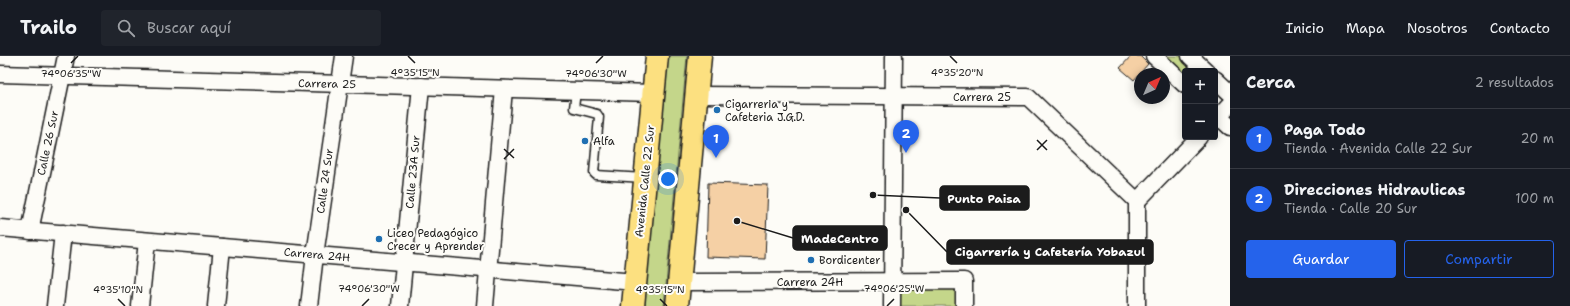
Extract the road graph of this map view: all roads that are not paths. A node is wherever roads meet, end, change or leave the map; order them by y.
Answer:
1 (66, 56) edge
2 (344, 56) edge
3 (657, 56) edge
4 (700, 56) edge
5 (894, 56) edge
6 (1154, 56) edge
7 (1190, 56) edge
8 (1203, 68) edge
9 (0, 74) edge
10 (63, 76) junction
11 (1182, 82) edge
12 (1218, 82) edge
13 (339, 85) junction
14 (421, 86) junction
15 (504, 89) junction
16 (576, 90) junction
17 (653, 93) junction
18 (1230, 93) edge
19 (696, 95) junction
20 (894, 96) junction
21 (1196, 140) edge
22 (645, 178) junction
23 (1138, 201) junction
24 (0, 228) edge
25 (30, 231) junction
26 (62, 233) junction
27 (147, 241) junction
28 (222, 247) junction
29 (314, 255) junction
30 (404, 262) junction
31 (489, 270) junction
32 (892, 281) junction
33 (635, 282) junction
34 (679, 282) junction
35 (55, 306) edge
36 (140, 306) edge
37 (216, 306) edge
38 (309, 306) edge
39 (400, 306) edge
40 (486, 306) edge
41 (633, 306) edge
42 (677, 306) edge
43 (892, 306) edge
44 (964, 306) edge
45 (1137, 306) edge

1 - 10 street, Calle 26 Sur
2 - 13 street, Calle 24 Sur
3 - 17 main road, Avenida Calle 22 Sur
4 - 19 main road
5 - 20 street
6 - 11 street
7 - 8 street
9 - 10 street, Carrera 25
10 - 13 street, Carrera 25
10 - 25 street, Calle 26 Sur
12 - 18 street
13 - 14 street, Carrera 25
13 - 29 street, Calle 24 Sur
14 - 15 street, Carrera 25
14 - 30 street, Calle 23A Sur
15 - 16 street, Carrera 25
15 - 31 street
16 - 17 street, Carrera 25
16 - 22 lane
17 - 22 main road, Avenida Calle 22 Sur
19 - 20 street, Carrera 25
19 - 34 main road
20 - 23 street, Carrera 25
20 - 32 street
21 - 23 street
22 - 33 main road, Avenida Calle 22 Sur
23 - 45 street
24 - 25 street, Carrera 24H
25 - 26 street, Carrera 24H
26 - 27 street, Carrera 24H
26 - 35 street
27 - 28 street, Carrera 24H
27 - 36 street
28 - 29 street, Carrera 24H
28 - 37 street
29 - 30 street, Carrera 24H
29 - 38 street, Calle 24 Sur
30 - 31 street, Carrera 24H
30 - 39 street, Calle 23A Sur
31 - 33 street, Carrera 24H
31 - 40 street
32 - 34 street, Carrera 24H
32 - 43 street
32 - 44 street, Carrera 24H
33 - 41 main road, Avenida Calle 22 Sur
34 - 42 main road

